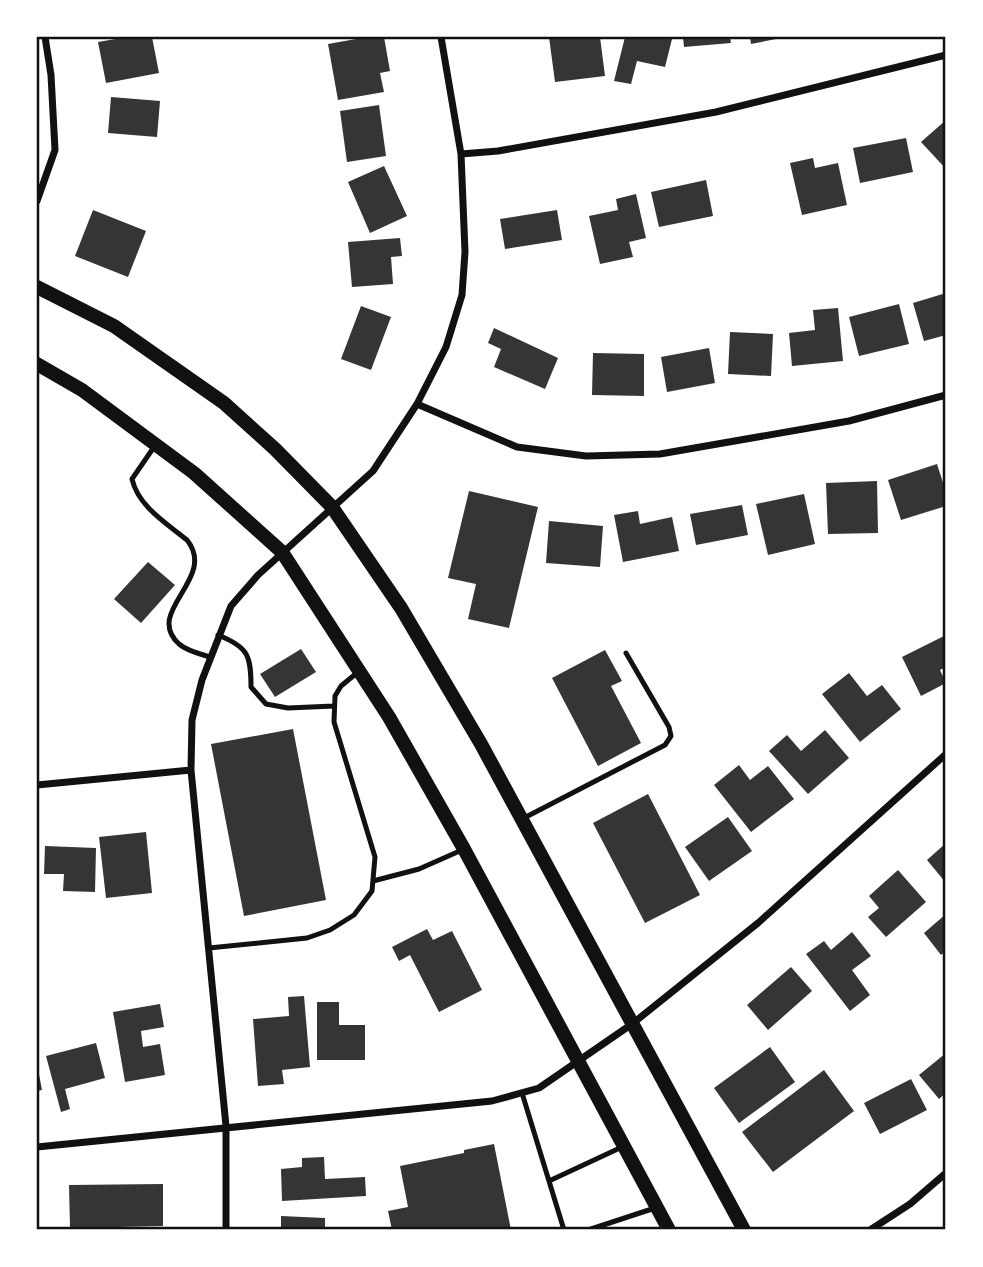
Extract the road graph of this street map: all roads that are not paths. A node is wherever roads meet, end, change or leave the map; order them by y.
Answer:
1 (45, 37) edge
2 (442, 37) edge
3 (946, 55) edge
4 (461, 154) junction
5 (37, 201) edge
6 (37, 287) edge
7 (37, 364) edge
8 (946, 395) edge
9 (417, 404) junction
10 (156, 444) junction
11 (332, 507) junction
12 (282, 552) junction
13 (218, 635) junction
14 (626, 653) dead end
15 (209, 657) junction
16 (359, 671) junction
17 (334, 706) junction
18 (946, 754) edge
19 (191, 770) junction
20 (37, 785) edge
21 (522, 819) junction
22 (464, 849) junction
23 (373, 881) junction
24 (209, 948) junction
25 (632, 1024) junction
26 (577, 1061) junction
27 (522, 1093) junction
28 (226, 1126) junction
29 (623, 1146) junction
30 (37, 1147) edge
31 (946, 1173) edge
32 (549, 1181) junction
33 (657, 1208) junction
34 (600, 1228) edge
35 (226, 1230) edge
36 (564, 1230) edge
37 (588, 1230) edge
38 (669, 1230) edge
39 (744, 1230) edge
40 (870, 1230) edge

1 - 5 street
2 - 4 street
3 - 4 street
4 - 9 street
6 - 11 main road
7 - 10 main road
8 - 9 street
9 - 11 street
10 - 12 main road
10 - 15 lane
11 - 12 street
11 - 21 main road
12 - 13 street
12 - 16 main road
13 - 15 street
13 - 17 lane
14 - 21 lane
15 - 19 street
16 - 17 lane
16 - 22 main road
17 - 23 lane
18 - 25 street
19 - 20 street
19 - 24 street
21 - 25 main road
22 - 23 lane
22 - 26 main road
23 - 24 lane
24 - 28 street
25 - 26 street
25 - 39 main road
26 - 27 street
26 - 29 main road
27 - 28 street
27 - 32 lane
28 - 30 street
28 - 35 street
29 - 32 lane
29 - 33 main road
31 - 40 street
32 - 36 lane
33 - 34 lane
33 - 38 main road
34 - 37 lane

